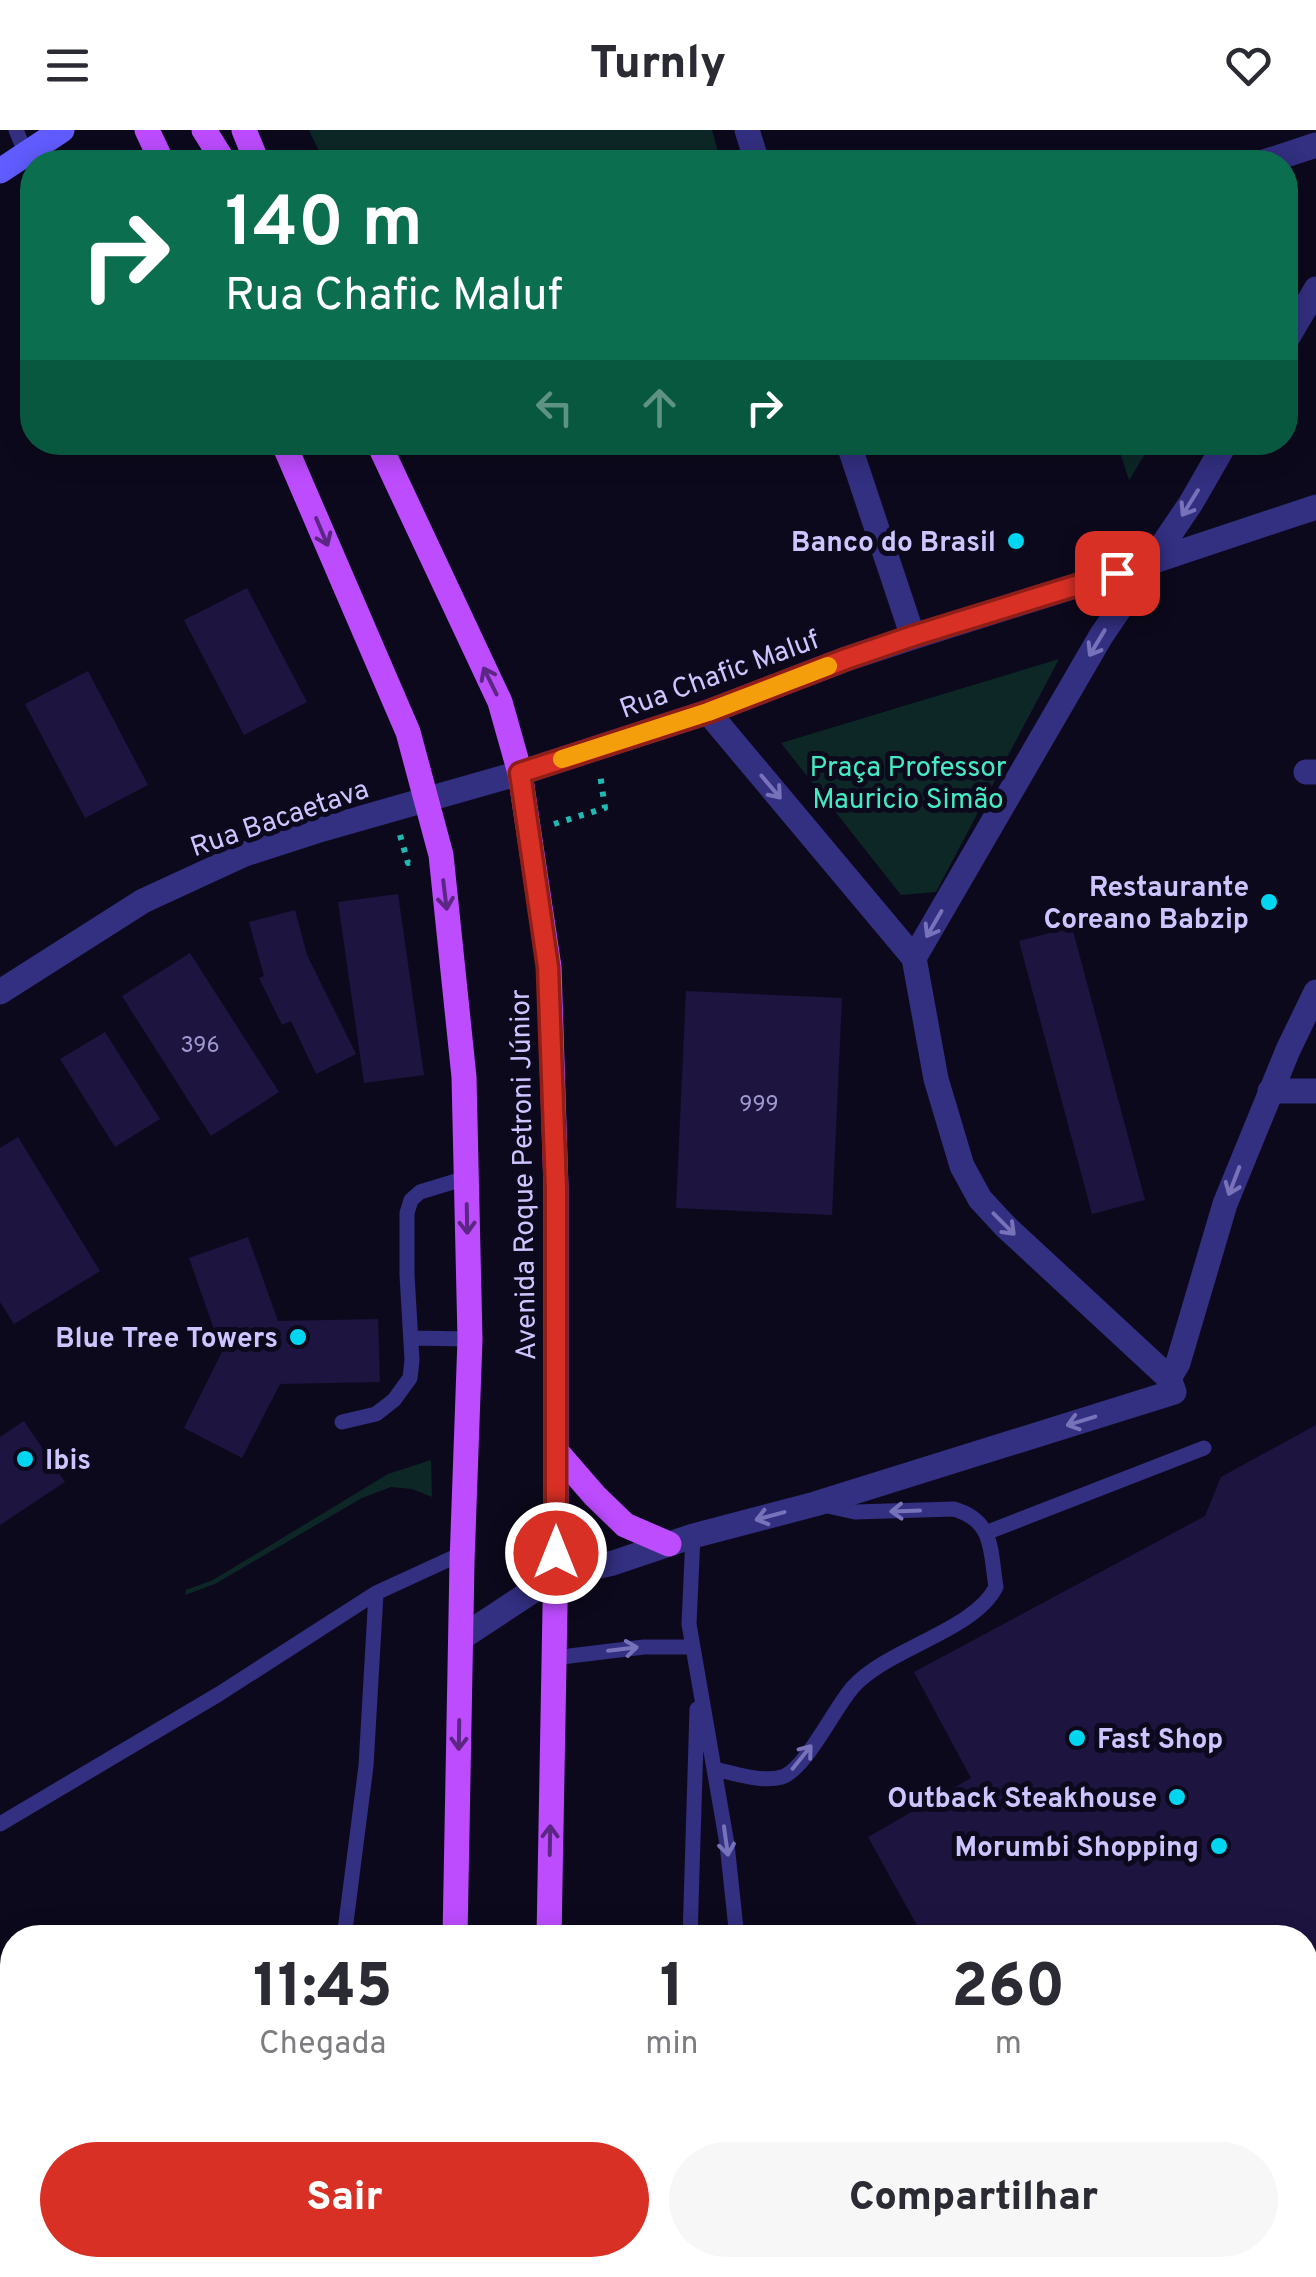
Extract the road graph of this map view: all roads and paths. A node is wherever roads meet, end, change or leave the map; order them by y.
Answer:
1 (62, 130) edge
2 (21, 142) edge
3 (0, 171) edge
4 (1316, 290) edge
5 (1298, 320) edge
6 (289, 455) edge
7 (384, 455) edge
8 (852, 455) edge
9 (1219, 455) edge
10 (1316, 507) edge
11 (1152, 562) junction
12 (913, 636) junction
13 (708, 712) junction
14 (597, 748) junction
15 (520, 773) junction
16 (426, 800) junction
17 (529, 831) junction
18 (914, 958) junction
19 (0, 992) edge
20 (1316, 992) edge
21 (1270, 1091) junction
22 (1316, 1091) edge
23 (466, 1178) junction
24 (412, 1338) junction
25 (470, 1338) junction
26 (1171, 1385) junction
27 (342, 1422) dead end
28 (1204, 1448) dead end
29 (556, 1451) junction
30 (814, 1504) junction
31 (988, 1532) junction
32 (681, 1540) junction
33 (462, 1553) junction
34 (555, 1576) junction
35 (376, 1593) junction
36 (461, 1638) junction
37 (692, 1647) junction
38 (553, 1658) junction
39 (698, 1675) junction
40 (714, 1768) junction
41 (0, 1824) edge
42 (346, 1925) edge
43 (455, 1925) edge
44 (549, 1925) edge
45 (690, 1925) edge
46 (736, 1925) edge

1 - 2 street
2 - 3 street
4 - 5 street
6 -> 16 main road, Avenida Roque Petroni Júnior
15 -> 7 main road, Avenida Roque Petroni Júnior
8 - 12 street
9 -> 11 street
10 - 11 street, Rua Chafic Maluf
11 - 12 street, Rua Chafic Maluf
11 -> 18 street
12 - 13 street, Rua Chafic Maluf
13 - 14 street, Rua Chafic Maluf
13 -> 18 street
14 - 15 street, Rua Chafic Maluf
14 - 17 path
15 - 16 street, Rua Chafic Maluf
15 - 17 main road, Avenida Roque Petroni Júnior
16 - 19 street, Rua Bacaetava
16 -> 23 main road, Avenida Roque Petroni Júnior
17 - 29 main road, Avenida Roque Petroni Júnior
18 -> 26 street
20 - 21 street
21 - 22 street
21 -> 26 street
23 - 24 lane
23 -> 25 main road, Avenida Roque Petroni Júnior
24 - 25 lane
24 - 27 lane
25 - 33 main road, Avenida Roque Petroni Júnior
26 -> 30 street
28 - 31 lane
29 - 32 main road
29 - 34 main road, Avenida Roque Petroni Júnior
31 -> 30 lane
30 -> 32 street
40 -> 31 lane
32 - 34 street
32 - 37 lane
33 - 35 lane
33 - 36 main road, Avenida Roque Petroni Júnior
34 - 36 street
34 - 38 main road, Avenida Roque Petroni Júnior
35 - 41 lane
35 - 42 lane
36 -> 43 main road, Avenida Roque Petroni Júnior
38 -> 37 lane
37 - 39 lane
44 -> 38 main road, Avenida Roque Petroni Júnior
39 - 40 lane
39 - 45 lane
40 -> 46 lane

